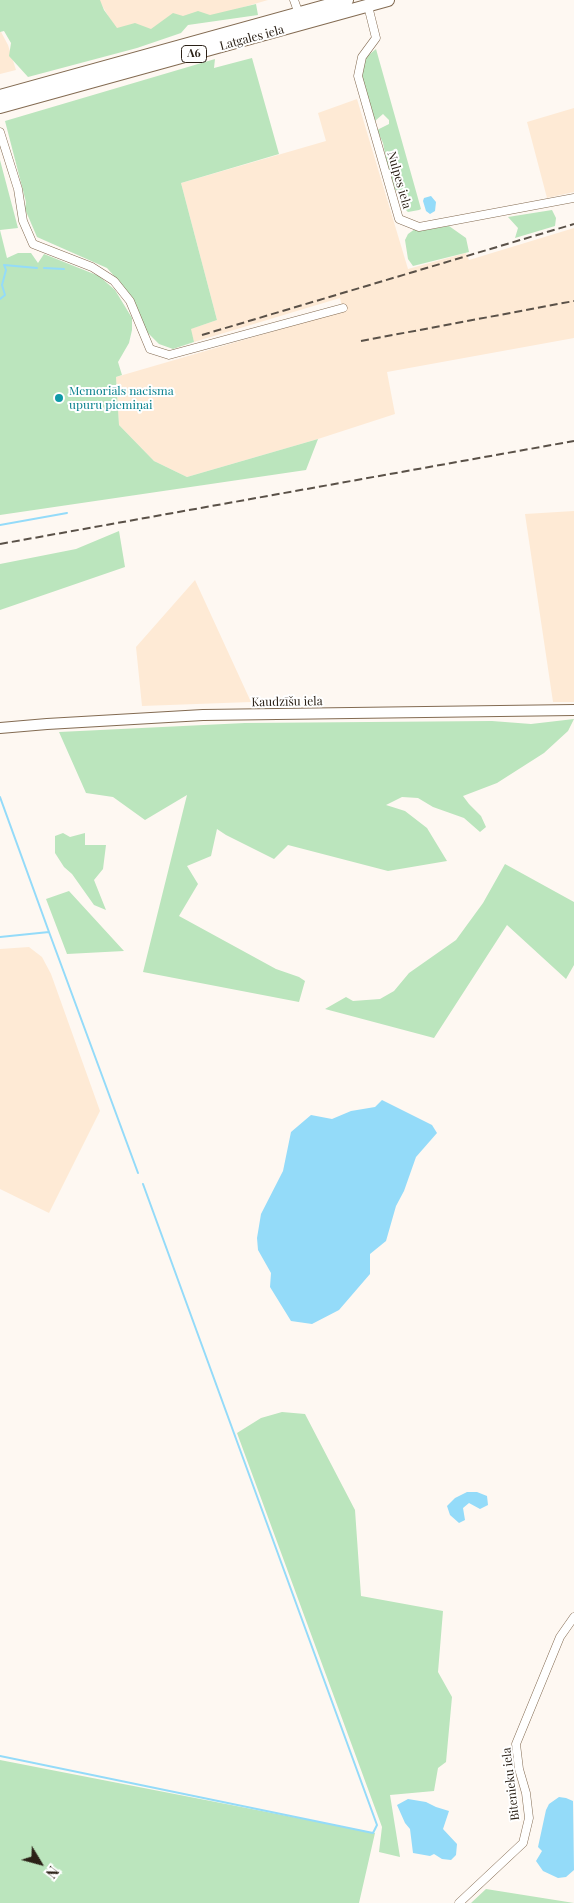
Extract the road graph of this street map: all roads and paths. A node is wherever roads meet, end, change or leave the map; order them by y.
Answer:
1 (294, 0) edge
2 (347, 0) edge
3 (388, 0) edge
4 (368, 6) junction
5 (300, 19) junction
6 (0, 96) edge
7 (0, 108) edge
8 (0, 132) edge
9 (574, 198) edge
10 (342, 308) dead end
11 (574, 710) edge
12 (0, 728) edge
13 (574, 1617) edge
14 (459, 1903) edge

1 - 5 street
2 - 5 highway, Latgales iela / A6
3 - 4 highway, Latgales iela / A6
4 - 5 highway, Latgales iela / A6
4 - 9 street, Nulpes iela
5 - 6 highway, Latgales iela / A6
5 - 7 highway, Latgales iela / A6
8 - 10 street
11 - 12 street, Kaudzīšu iela
13 - 14 street, Bitenieku iela

